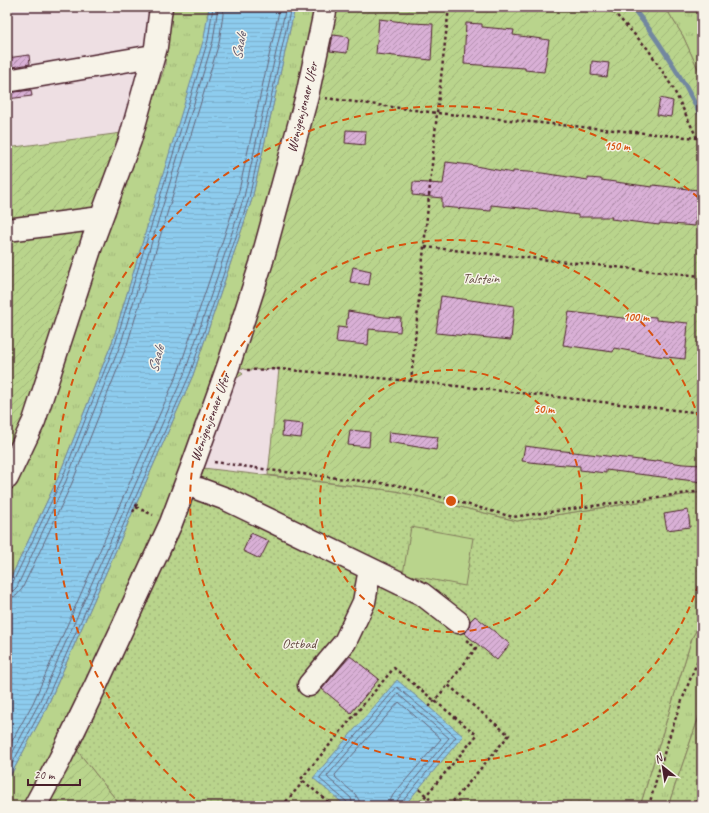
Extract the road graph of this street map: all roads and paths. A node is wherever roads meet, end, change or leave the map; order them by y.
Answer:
1 (161, 7) edge
2 (326, 7) edge
3 (449, 7) edge
4 (609, 7) edge
5 (153, 56) junction
6 (7, 81) edge
7 (307, 96) junction
8 (437, 113) junction
9 (697, 138) junction
10 (702, 145) edge
11 (101, 218) junction
12 (7, 230) edge
13 (424, 247) junction
14 (701, 276) edge
15 (243, 368) dead end
16 (411, 382) junction
17 (702, 413) edge
18 (195, 459) junction
19 (7, 478) edge
20 (199, 489) dead end
21 (702, 491) edge
22 (138, 502) dead end
23 (133, 512) dead end
24 (370, 569) junction
25 (458, 622) joint
26 (702, 651) edge
27 (309, 685) dead end
28 (448, 685) junction
29 (434, 701) junction
30 (428, 707) dead end
31 (304, 781) junction
32 (419, 788) dead end
33 (426, 796) junction
34 (35, 806) edge
35 (282, 806) edge
36 (333, 806) edge
37 (417, 806) edge
38 (437, 806) edge
39 (448, 806) edge
40 (649, 806) edge

1 - 5 lane
2 - 7 lane, Wenigenjenaer Ufer
3 - 8 path
4 - 9 path
5 - 6 lane
5 - 11 lane
7 - 8 path
7 - 18 lane, Wenigenjenaer Ufer
8 - 9 path
8 - 13 path
9 - 10 path
11 - 12 lane
11 - 19 lane
13 - 14 path
13 - 16 path
15 - 16 path
16 - 17 path
18 - 21 path
18 - 34 lane, Wenigenjenaer Ufer
20 - 24 lane
22 - 23 path
24 - 25 lane
24 - 27 lane
25 - 28 path
26 - 40 path
28 - 29 path
28 - 39 path
29 - 30 path
29 - 31 path
29 - 33 path
31 - 35 path
31 - 36 path
32 - 33 path
33 - 37 path
33 - 38 path

